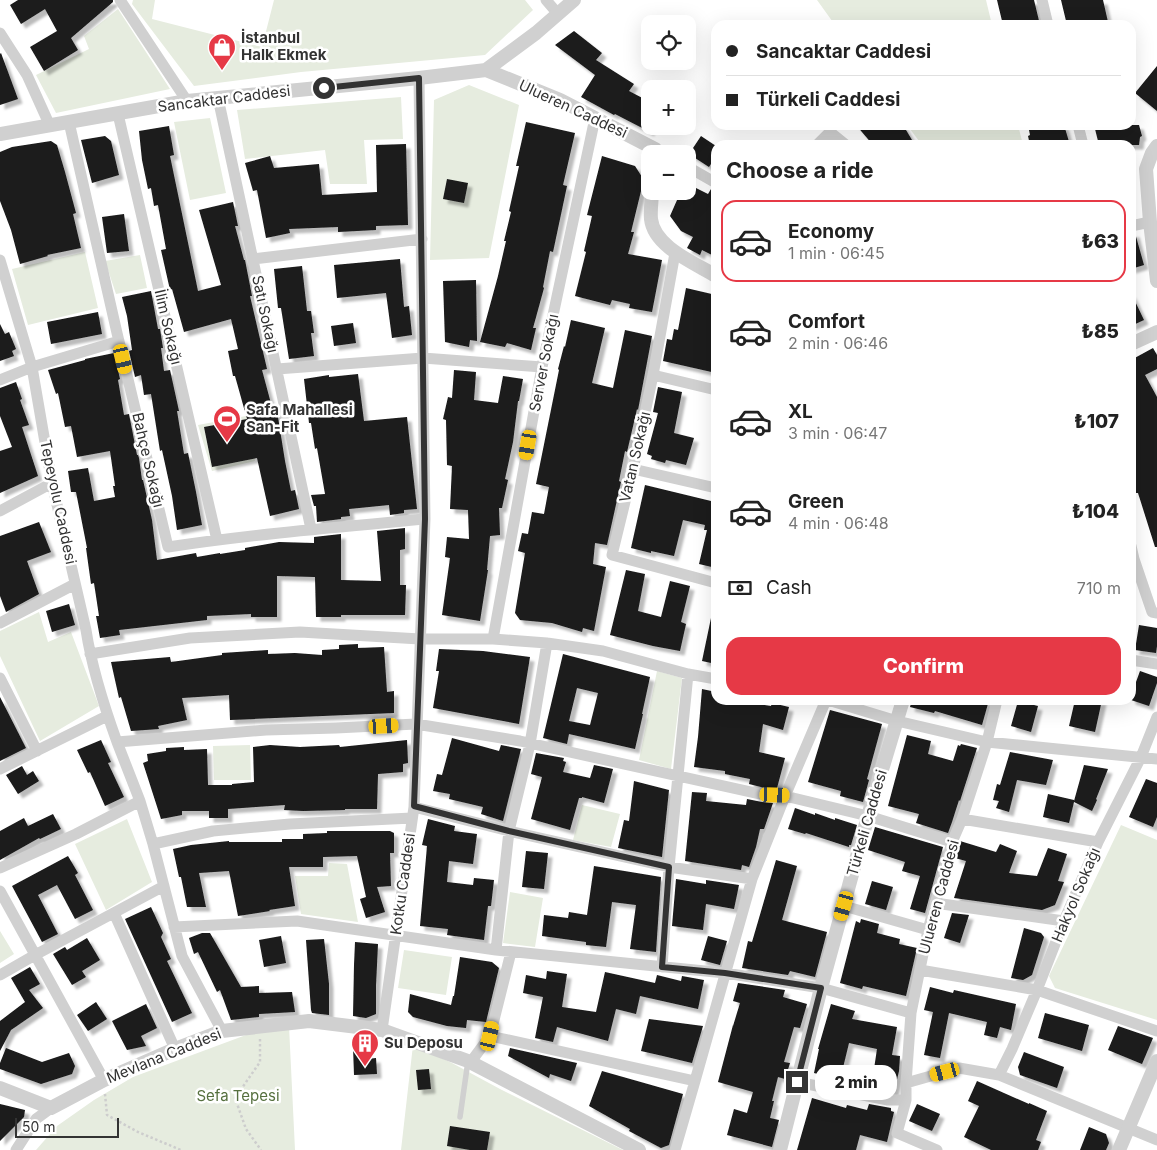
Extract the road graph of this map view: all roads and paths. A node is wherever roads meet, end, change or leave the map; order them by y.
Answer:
1 (120, 0) edge
2 (546, 0) edge
3 (574, 0) edge
4 (1042, 0) edge
5 (558, 14) junction
6 (1047, 20) edge
7 (0, 33) edge
8 (486, 70) junction
9 (419, 78) junction
10 (218, 98) junction
11 (188, 101) junction
12 (118, 114) junction
13 (595, 118) junction
14 (69, 122) junction
15 (50, 126) junction
16 (0, 134) edge
17 (821, 140) edge
18 (840, 140) edge
19 (645, 145) edge
20 (1157, 146) edge
21 (696, 172) edge
22 (711, 180) edge
23 (651, 200) edge
24 (1150, 222) junction
25 (1136, 225) edge
26 (422, 239) junction
27 (675, 253) junction
28 (0, 260) edge
29 (253, 260) junction
30 (711, 273) edge
31 (1157, 281) edge
32 (1157, 332) edge
33 (119, 341) junction
34 (1136, 342) edge
35 (423, 358) junction
36 (32, 367) junction
37 (542, 367) junction
38 (277, 368) junction
39 (653, 375) junction
40 (0, 380) edge
41 (711, 389) edge
42 (633, 469) junction
43 (52, 483) junction
44 (711, 487) edge
45 (0, 511) edge
46 (425, 519) junction
47 (311, 529) junction
48 (217, 540) junction
49 (1136, 567) edge
50 (711, 582) edge
51 (75, 584) junction
52 (1157, 614) edge
53 (0, 623) edge
54 (493, 639) junction
55 (420, 640) junction
56 (547, 643) junction
57 (90, 654) junction
58 (1136, 661) edge
59 (1157, 664) edge
60 (688, 674) junction
61 (711, 678) edge
62 (1, 684) edge
63 (825, 705) edge
64 (844, 705) edge
65 (901, 705) edge
66 (996, 705) edge
67 (107, 716) junction
68 (1157, 717) edge
69 (897, 721) junction
70 (416, 724) junction
71 (118, 742) junction
72 (987, 742) junction
73 (530, 744) junction
74 (37, 751) junction
75 (1141, 757) junction
76 (1157, 759) edge
77 (0, 769) edge
78 (677, 776) junction
79 (785, 796) junction
80 (140, 800) junction
81 (413, 812) junction
82 (868, 816) junction
83 (962, 819) junction
84 (509, 831) junction
85 (952, 842) junction
86 (1098, 842) junction
87 (154, 844) junction
88 (669, 867) junction
89 (0, 868) edge
90 (752, 879) junction
91 (164, 886) junction
92 (0, 891) edge
93 (935, 903) junction
94 (844, 906) junction
95 (114, 912) junction
96 (1064, 921) junction
97 (174, 927) junction
98 (928, 930) junction
99 (396, 936) junction
100 (496, 950) junction
101 (511, 952) junction
102 (35, 955) junction
103 (662, 967) junction
104 (920, 970) junction
105 (725, 973) junction
106 (0, 975) edge
107 (821, 988) junction
108 (1037, 990) junction
109 (911, 1013) junction
110 (260, 1027) junction
111 (382, 1030) junction
112 (222, 1031) junction
113 (1157, 1031) edge
114 (490, 1036) junction
115 (175, 1049) junction
116 (1157, 1060) edge
117 (469, 1062) junction
118 (999, 1075) junction
119 (104, 1080) junction
120 (695, 1081) junction
121 (797, 1082) junction
122 (906, 1083) junction
123 (0, 1088) edge
124 (906, 1100) junction
125 (51, 1108) junction
126 (460, 1117) dead end
127 (1129, 1128) junction
128 (1157, 1140) edge
129 (16, 1150) edge
130 (181, 1150) edge
131 (261, 1150) edge
132 (639, 1150) edge
133 (674, 1150) edge
134 (780, 1150) edge
135 (937, 1150) edge
136 (1119, 1150) edge

1 - 11 street
2 - 5 street
3 - 5 street, Sancaktar Caddesi
4 - 6 street
5 - 8 street, Sancaktar Caddesi
7 - 15 street
8 - 9 street, Sancaktar Caddesi
8 - 13 street, Ulueren Caddesi
9 - 10 street, Sancaktar Caddesi
9 - 26 street, Kotku Caddesi
10 - 11 street, Sancaktar Caddesi
10 - 29 street, Satı Sokağı
11 - 12 street, Sancaktar Caddesi
12 - 14 street, Sancaktar Caddesi
12 - 48 street, İlim Sokağı
13 - 19 street, Ulueren Caddesi
13 - 37 street, Server Sokağı
14 - 15 street, Sancaktar Caddesi
14 - 33 street, Bahçe Sokağı
15 - 16 street, Sancaktar Caddesi
17 - 18 street
20 - 24 street
21 - 22 street
23 - 27 street
24 - 25 street
24 - 31 street
26 - 29 street
26 - 35 street, Kotku Caddesi
27 - 30 street
27 - 39 street, Vatan Sokağı
28 - 36 street, Tepeyolu Caddesi
29 - 38 street, Satı Sokağı
32 - 34 street
33 - 36 street
33 - 48 street, Bahçe Sokağı
35 - 37 street
35 - 38 street
35 - 46 street, Kotku Caddesi
36 - 40 street
36 - 43 street, Tepeyolu Caddesi
37 - 54 street, Server Sokağı
38 - 47 street, Satı Sokağı
39 - 41 street
39 - 42 street, Vatan Sokağı
42 - 44 street
42 - 50 street, Vatan Sokağı
43 - 45 street
43 - 51 street, Tepeyolu Caddesi
46 - 47 street, Bahçe Sokağı
46 - 55 street, Kotku Caddesi
47 - 48 street, Bahçe Sokağı
49 - 52 street
51 - 53 street
51 - 57 street, Tepeyolu Caddesi
54 - 55 street
54 - 56 street
55 - 57 street
55 - 70 street, Kotku Caddesi
56 - 60 street
56 - 73 street
57 - 67 street, Tepeyolu Caddesi
58 - 59 street
60 - 61 street
60 - 78 street
62 - 74 street
63 - 79 street
64 - 69 street
65 - 69 street, Türkeli Caddesi
66 - 72 street, Ulueren Caddesi
67 - 71 street, Tepeyolu Caddesi
67 - 74 street
68 - 75 street, Hakyol Sokağı
69 - 72 street
69 - 82 street, Türkeli Caddesi
70 - 71 street
70 - 73 street
70 - 81 street, Kotku Caddesi
71 - 80 street, Tepeyolu Caddesi
72 - 75 street
72 - 83 street, Ulueren Caddesi
73 - 78 street
73 - 84 street
74 - 77 street
75 - 76 street
75 - 86 street, Hakyol Sokağı
78 - 79 street
78 - 88 street
79 - 82 street
79 - 90 street
80 - 87 street, Tepeyolu Caddesi
80 - 89 street
81 - 84 street
81 - 87 street
81 - 99 street, Kotku Caddesi
82 - 85 street
82 - 94 street, Türkeli Caddesi
83 - 85 street, Ulueren Caddesi
83 - 86 street
84 - 88 street
84 - 100 street
85 - 93 street, Ulueren Caddesi
86 - 96 street, Hakyol Sokağı
87 - 91 street, Tepeyolu Caddesi
88 - 90 street
88 - 103 street
90 - 105 street
91 - 95 street
91 - 97 street, Tepeyolu Caddesi
92 - 102 street
93 - 96 street
93 - 98 street, Ulueren Caddesi
94 - 98 street
94 - 107 street, Türkeli Caddesi
95 - 102 street
95 - 115 street
96 - 108 street, Hakyol Sokağı
97 - 99 street
97 - 112 street, Tepeyolu Caddesi
98 - 104 street, Ulueren Caddesi
99 - 100 street
99 - 111 street, Kotku Caddesi
100 - 101 street
101 - 103 street
101 - 114 street
102 - 106 street
102 - 119 street
103 - 105 street
104 - 108 street
104 - 109 street, Ulueren Caddesi
105 - 107 street
105 - 120 street
107 - 109 street
107 - 121 street, Türkeli Caddesi
108 - 113 street
108 - 118 street, Hakyol Sokağı
109 - 122 street, Ulueren Caddesi
110 - 111 street, Mevlana Caddesi
110 - 112 street, Mevlana Caddesi
110 - 131 path
111 - 117 street, Mevlana Caddesi
112 - 115 street, Mevlana Caddesi
114 - 117 street
114 - 120 street
115 - 119 street, Mevlana Caddesi
116 - 127 street
117 - 126 lane
117 - 132 street, Mevlana Caddesi
118 - 122 street
118 - 127 street
119 - 125 street, Mevlana Caddesi
119 - 130 path
120 - 133 street
121 - 124 street
121 - 134 street, Türkeli Caddesi
122 - 124 street, Ulueren Caddesi
123 - 125 street
124 - 135 street, Ulueren Caddesi
125 - 129 street
127 - 128 street
127 - 136 street

